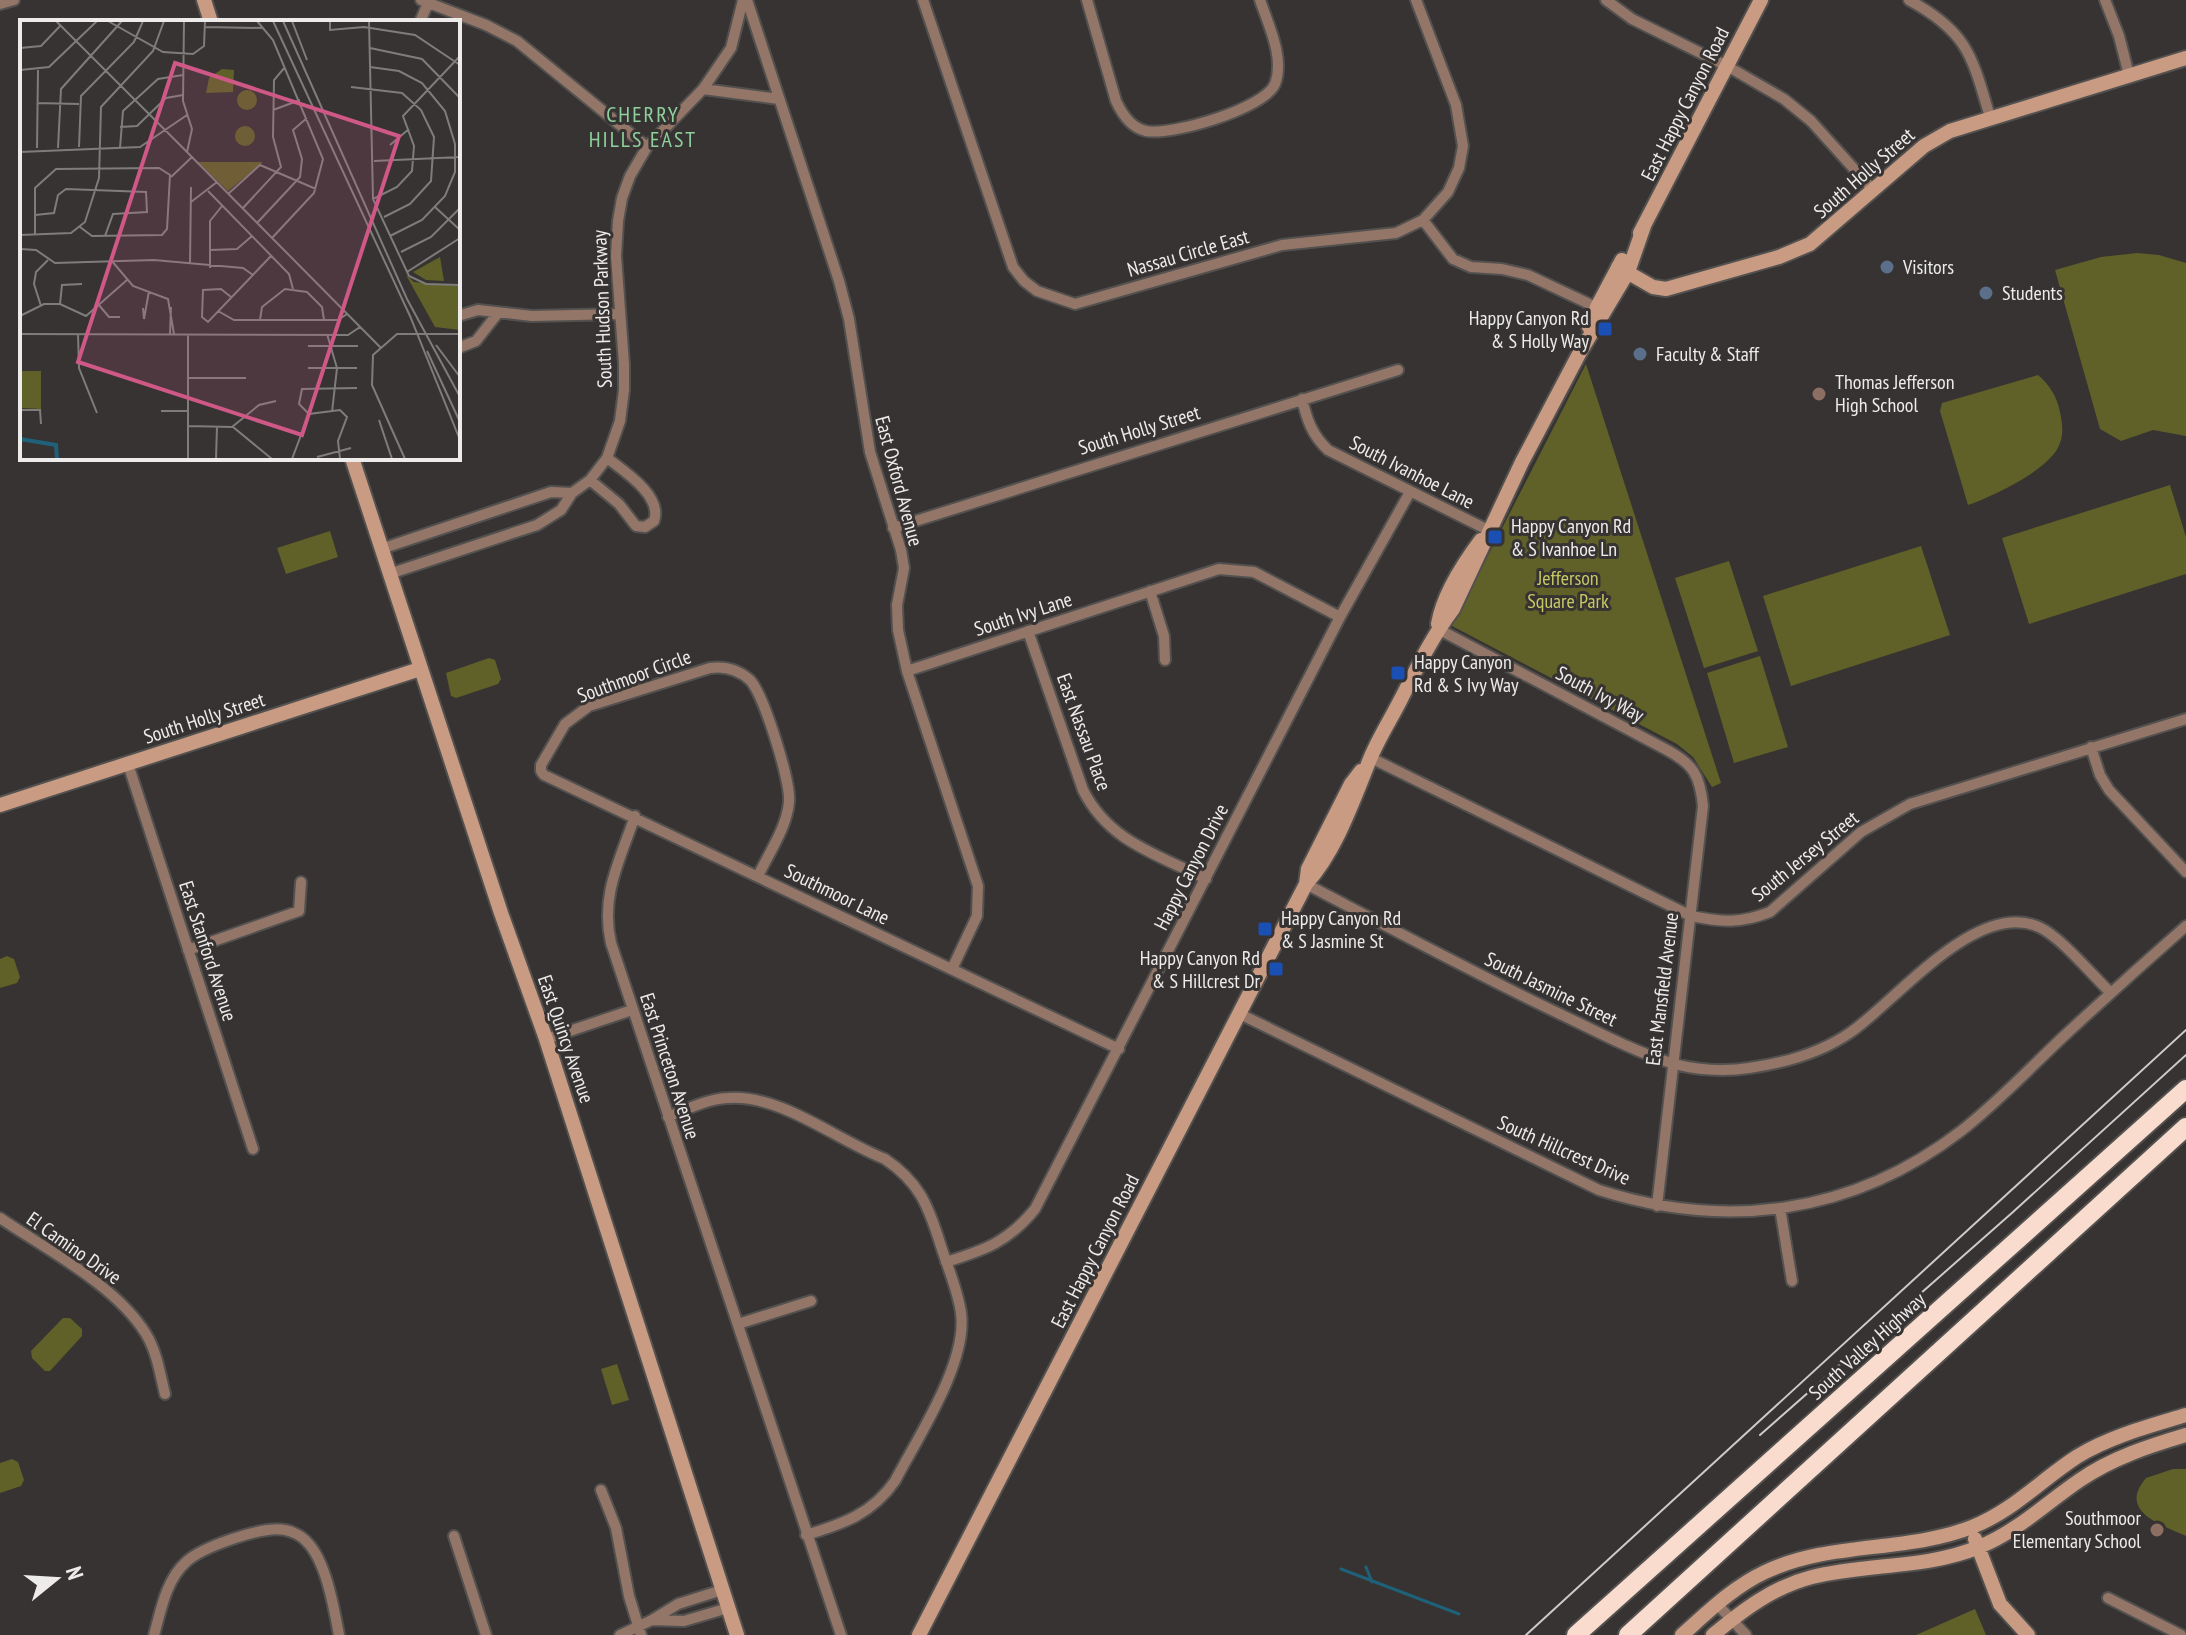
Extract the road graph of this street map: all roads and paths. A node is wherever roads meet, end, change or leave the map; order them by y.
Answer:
1 (14, 0) edge
2 (204, 0) edge
3 (745, 0) edge
4 (923, 0) edge
5 (1087, 0) edge
6 (1260, 0) edge
7 (1416, 0) edge
8 (1606, 0) edge
9 (1761, 0) edge
10 (1909, 0) edge
11 (2105, 0) edge
12 (424, 1) edge
13 (0, 4) edge
14 (210, 20) edge
15 (2186, 58) edge
16 (1727, 66) junction
17 (2129, 75) junction
18 (703, 89) junction
19 (779, 99) junction
20 (1990, 117) junction
21 (647, 147) junction
22 (1873, 190) junction
23 (1423, 220) junction
24 (1623, 270) junction
25 (1601, 310) junction
26 (498, 313) junction
27 (619, 314) junction
28 (460, 315) edge
29 (460, 347) edge
30 (1398, 370) dead end
31 (1302, 399) junction
32 (607, 458) junction
33 (353, 460) edge
34 (590, 480) junction
35 (1410, 492) junction
36 (572, 493) junction
37 (893, 528) junction
38 (1488, 530) junction
39 (381, 549) junction
40 (389, 574) junction
41 (1150, 591) junction
42 (1340, 617) junction
43 (1438, 629) junction
44 (1028, 631) junction
45 (1165, 660) dead end
46 (420, 669) junction
47 (907, 671) junction
48 (2186, 719) edge
49 (2091, 747) junction
50 (1371, 758) junction
51 (128, 764) junction
52 (541, 771) joint
53 (1698, 776) joint
54 (0, 805) edge
55 (635, 816) junction
56 (2186, 872) edge
57 (758, 876) junction
58 (1206, 879) junction
59 (301, 882) dead end
60 (1306, 884) junction
61 (1691, 916) junction
62 (2186, 926) edge
63 (188, 950) junction
64 (952, 969) junction
65 (2111, 993) junction
66 (632, 1010) junction
67 (1240, 1014) junction
68 (546, 1039) junction
69 (1119, 1049) junction
70 (1673, 1064) junction
71 (2186, 1089) edge
72 (668, 1117) junction
73 (2186, 1127) edge
74 (253, 1149) dead end
75 (1657, 1206) junction
76 (1780, 1208) junction
77 (0, 1218) edge
78 (946, 1262) junction
79 (1792, 1281) dead end
80 (811, 1301) dead end
81 (738, 1324) junction
82 (165, 1394) dead end
83 (2186, 1415) edge
84 (2186, 1435) edge
85 (601, 1490) dead end
86 (1971, 1527) junction
87 (806, 1535) junction
88 (454, 1536) dead end
89 (1978, 1548) junction
90 (722, 1590) junction
91 (2108, 1598) dead end
92 (1717, 1604) junction
93 (728, 1608) junction
94 (1732, 1619) junction
95 (652, 1620) junction
96 (640, 1630) edge
97 (154, 1635) edge
98 (339, 1635) edge
99 (486, 1635) edge
100 (620, 1635) edge
101 (737, 1635) edge
102 (841, 1635) edge
103 (919, 1635) edge
104 (1576, 1635) edge
105 (1628, 1635) edge
106 (1682, 1635) edge
107 (1713, 1635) edge
108 (1746, 1635) edge
109 (2028, 1635) edge
110 (2181, 1635) edge

1 - 13 street
2 - 14 street
3 - 18 street, South Hudson Parkway
3 - 19 street, East Oxford Avenue
4 - 23 street, Nassau Circle East
5 - 6 street
7 - 23 street, Nassau Circle East
8 - 16 street
9 - 16 street, East Happy Canyon Road
10 - 20 street
11 - 17 street
12 - 21 street
15 - 17 street, South Holly Street
16 - 22 street
16 - 24 street, East Happy Canyon Road
17 - 20 street, South Holly Street
18 - 19 street
18 - 21 street, South Hudson Parkway
19 - 37 street, East Oxford Avenue
20 - 22 street, South Holly Street
21 - 27 street, South Hudson Parkway
22 - 24 street, South Holly Street
23 - 25 street
24 - 25 street, East Happy Canyon Road
25 - 38 street, East Happy Canyon Road
26 - 27 street
26 - 28 street
26 - 29 street
27 - 32 street, South Hudson Parkway
30 - 31 street, South Holly Street
31 - 35 street, South Ivanhoe Lane
31 - 37 street, South Holly Street
32 - 34 street, South Hudson Parkway
32 - 34 street
33 - 39 street, East Quincy Avenue
34 - 36 street, South Hudson Parkway
35 - 38 street, South Ivanhoe Lane
35 - 42 street, Happy Canyon Drive
36 - 39 street, South Hudson Parkway
36 - 40 street, South Hudson Parkway
37 - 47 street, East Oxford Avenue
38 - 43 street, East Happy Canyon Road
39 - 40 street, East Quincy Avenue
40 - 46 street, East Quincy Avenue
41 - 42 street, South Ivy Lane
41 - 44 street, South Ivy Lane
41 - 45 street
42 - 58 street, Happy Canyon Drive
43 - 50 street, East Happy Canyon Road
43 - 53 street, South Ivy Way
44 - 47 street, South Ivy Lane
44 - 58 street, East Nassau Place
46 - 51 street, South Holly Street
46 - 68 street, East Quincy Avenue
47 - 64 street, East Oxford Avenue
48 - 49 street, South Jersey Street
49 - 56 street
49 - 61 street, South Jersey Street
50 - 60 street, East Happy Canyon Road
50 - 61 street, South Jersey Street
51 - 54 street, South Holly Street
51 - 63 street, East Stanford Avenue
52 - 55 street, Southmoor Lane
52 - 57 street, Southmoor Circle
53 - 61 street, East Mansfield Avenue
55 - 57 street, Southmoor Lane
55 - 66 street, East Princeton Avenue
57 - 64 street, Southmoor Lane
58 - 69 street, Happy Canyon Drive
59 - 63 street
60 - 67 street, East Happy Canyon Road
60 - 70 street, South Jasmine Street
61 - 70 street, East Mansfield Avenue
62 - 65 street, South Hillcrest Drive
63 - 74 street, East Stanford Avenue
64 - 69 street, Southmoor Lane
65 - 70 street, South Jasmine Street
65 - 76 street, South Hillcrest Drive
66 - 68 street
66 - 72 street, East Princeton Avenue
67 - 75 street, South Hillcrest Drive
67 - 103 street, East Happy Canyon Road
68 - 90 street, East Quincy Avenue
69 - 78 street, Happy Canyon Drive
70 - 75 street, East Mansfield Avenue
71 - 104 highway, South Valley Highway
72 - 78 street
72 - 81 street, East Princeton Avenue
73 - 105 highway
75 - 76 street, South Hillcrest Drive
76 - 79 street
77 - 82 street, El Camino Drive
78 - 87 street
80 - 81 street
81 - 87 street, East Princeton Avenue
83 - 86 street
84 - 89 street
85 - 96 street
86 - 89 street
86 - 92 street
87 - 102 street, East Princeton Avenue
88 - 99 street
89 - 94 street
89 - 109 street
90 - 93 street, East Quincy Avenue
90 - 95 street
91 - 110 street
92 - 94 street
92 - 106 street
93 - 95 street
93 - 101 street, East Quincy Avenue
94 - 107 street
94 - 108 street
95 - 96 street
96 - 100 street
97 - 98 street

